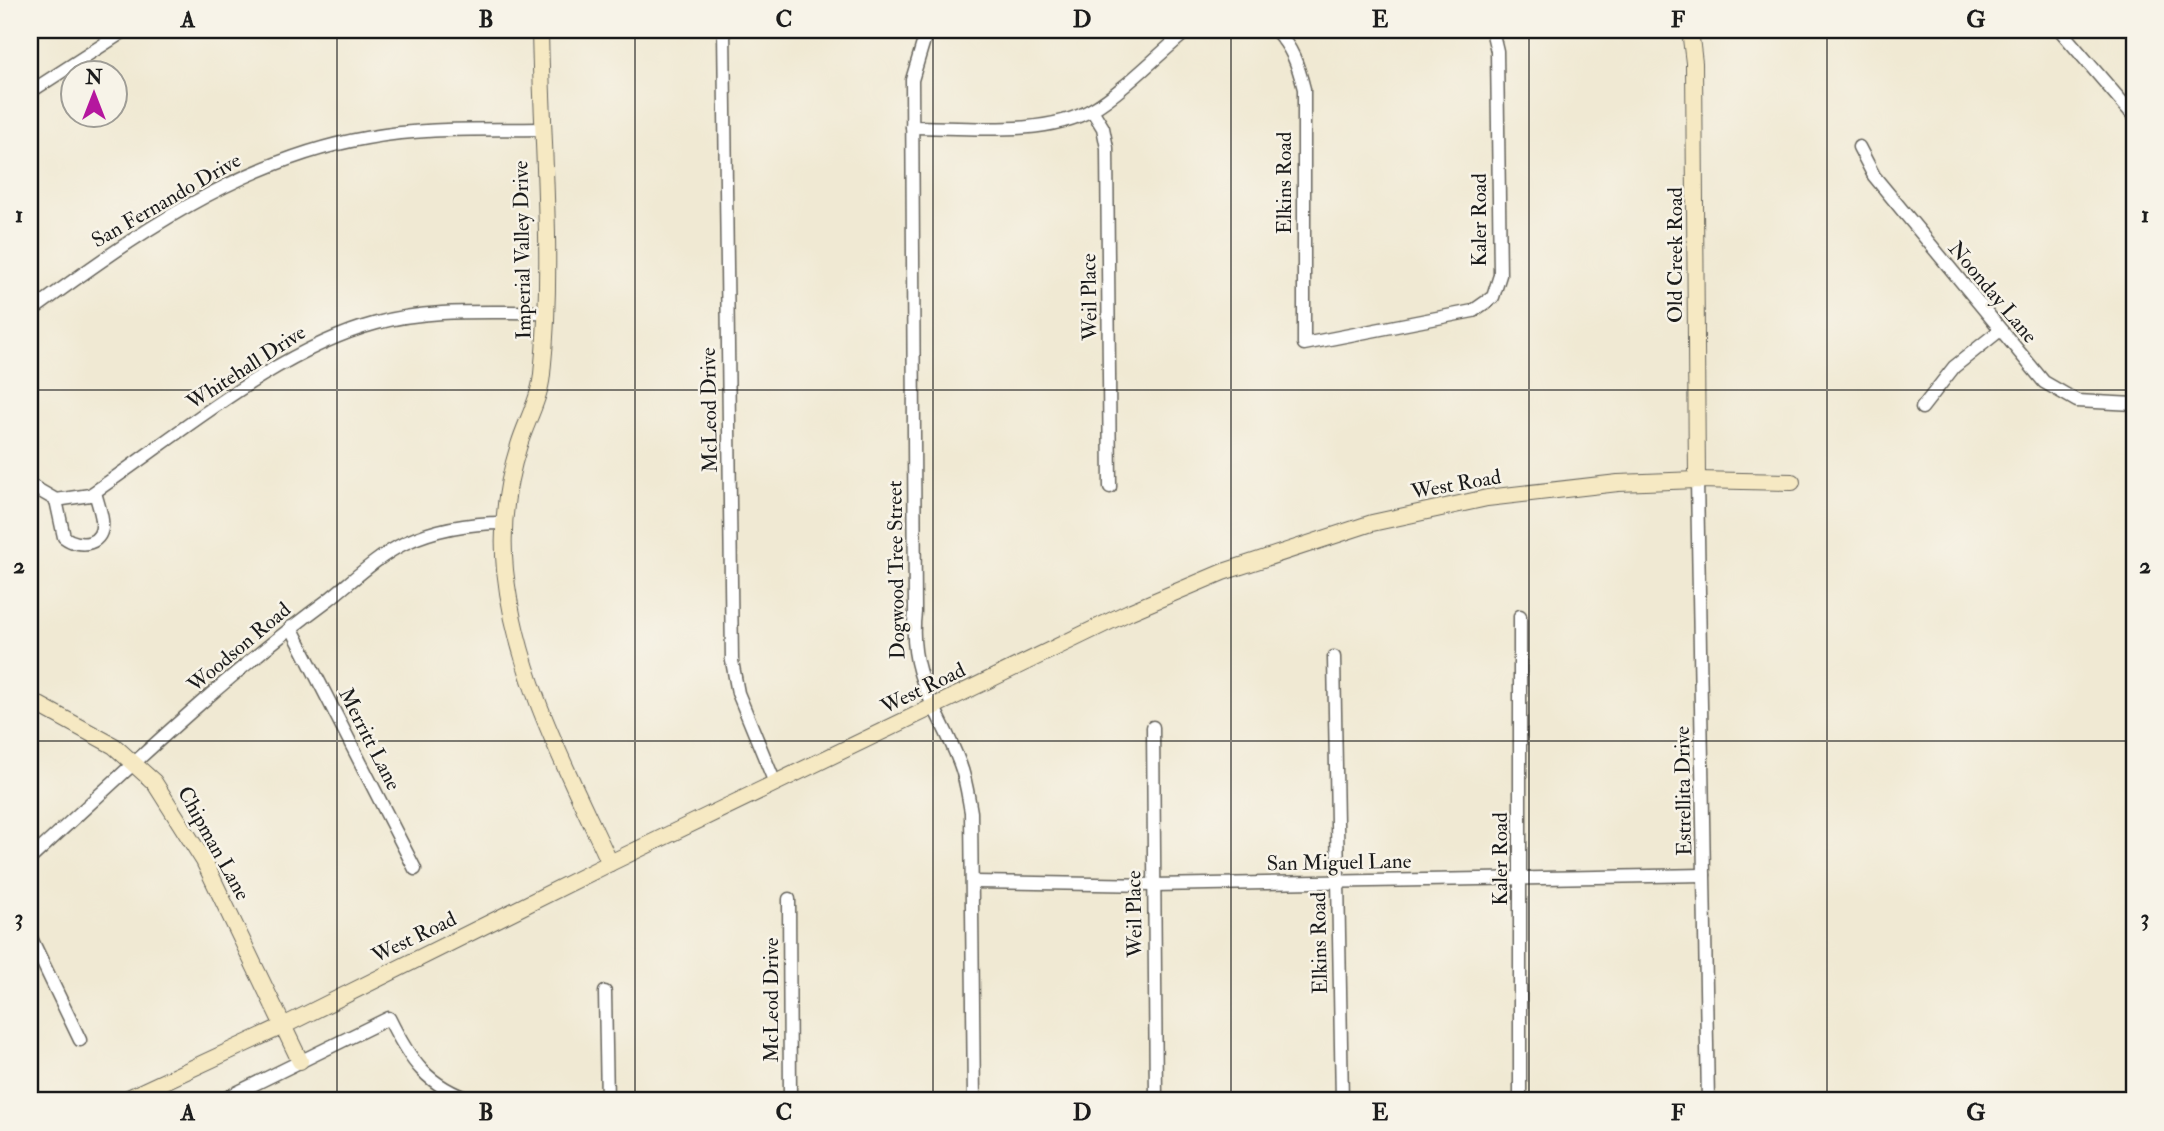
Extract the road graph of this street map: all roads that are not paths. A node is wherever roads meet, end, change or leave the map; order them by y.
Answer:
1 (125, 30) edge
2 (540, 30) edge
3 (724, 30) edge
4 (926, 30) edge
5 (1188, 30) edge
6 (1275, 30) edge
7 (1492, 30) edge
8 (1690, 30) edge
9 (2060, 30) edge
10 (30, 92) edge
11 (1092, 110) junction
12 (2134, 116) edge
13 (912, 127) junction
14 (541, 129) junction
15 (1859, 147) dead end
16 (30, 312) edge
17 (547, 312) junction
18 (1999, 331) junction
19 (1304, 344) joint
20 (2134, 404) edge
21 (1922, 408) dead end
22 (1697, 480) junction
23 (1792, 482) dead end
24 (30, 485) edge
25 (1110, 487) dead end
26 (95, 492) junction
27 (55, 500) junction
28 (503, 523) junction
29 (1520, 616) dead end
30 (291, 627) junction
31 (1334, 657) dead end
32 (30, 700) edge
33 (932, 707) junction
34 (1153, 727) dead end
35 (134, 764) junction
36 (775, 783) junction
37 (30, 859) edge
38 (610, 863) junction
39 (415, 869) dead end
40 (1703, 875) junction
41 (1519, 879) junction
42 (1337, 881) junction
43 (974, 882) junction
44 (1153, 885) junction
45 (789, 899) dead end
46 (30, 936) edge
47 (606, 992) dead end
48 (283, 1026) junction
49 (80, 1040) dead end
50 (300, 1061) junction
51 (442, 1096) edge
52 (122, 1101) edge
53 (220, 1101) edge
54 (474, 1101) edge
55 (607, 1101) edge
56 (790, 1101) edge
57 (974, 1101) edge
58 (1156, 1101) edge
59 (1342, 1101) edge
60 (1520, 1101) edge
61 (1708, 1101) edge

1 - 10 street
2 - 14 street, Imperial Valley Drive
3 - 36 street, McLeod Drive
4 - 13 street, Dogwood Tree Street
5 - 11 street
6 - 19 street, Elkins Road
7 - 19 street, Kaler Road
8 - 22 street, Old Creek Road
9 - 12 street
11 - 13 street
11 - 25 street, Weil Place
13 - 33 street, Dogwood Tree Street
14 - 16 street, San Fernando Drive
14 - 17 street, Imperial Valley Drive
15 - 18 street, Noonday Lane
17 - 26 street, Whitehall Drive
17 - 28 street, Imperial Valley Drive
18 - 20 street, Noonday Lane
18 - 21 street
22 - 23 street, West Road
22 - 33 street, West Road
22 - 40 street, Estrellita Drive
24 - 27 street
26 - 27 street, Whitehall Drive
26 - 27 street
28 - 30 street, Woodson Road
28 - 38 street, Imperial Valley Drive
29 - 41 street, Kaler Road
30 - 35 street, Woodson Road
30 - 39 street, Merritt Lane
31 - 42 street, Elkins Road
32 - 35 street, Chipman Lane
33 - 36 street, West Road
33 - 43 street, Dogwood Tree Street
34 - 44 street, Weil Place
35 - 37 street, Woodson Road
35 - 48 street, Chipman Lane
36 - 38 street, West Road
38 - 48 street, West Road
40 - 41 street, San Miguel Lane
40 - 61 street, Estrellita Drive
41 - 42 street, San Miguel Lane
41 - 60 street, Kaler Road
42 - 44 street, San Miguel Lane
42 - 59 street, Elkins Road
43 - 44 street, San Miguel Lane
43 - 57 street, Dogwood Tree Street
44 - 58 street, Weil Place
45 - 56 street, McLeod Drive
46 - 49 street
47 - 55 street
48 - 50 street, Chipman Lane
48 - 52 street, West Road
50 - 51 street
50 - 53 street
51 - 54 street

